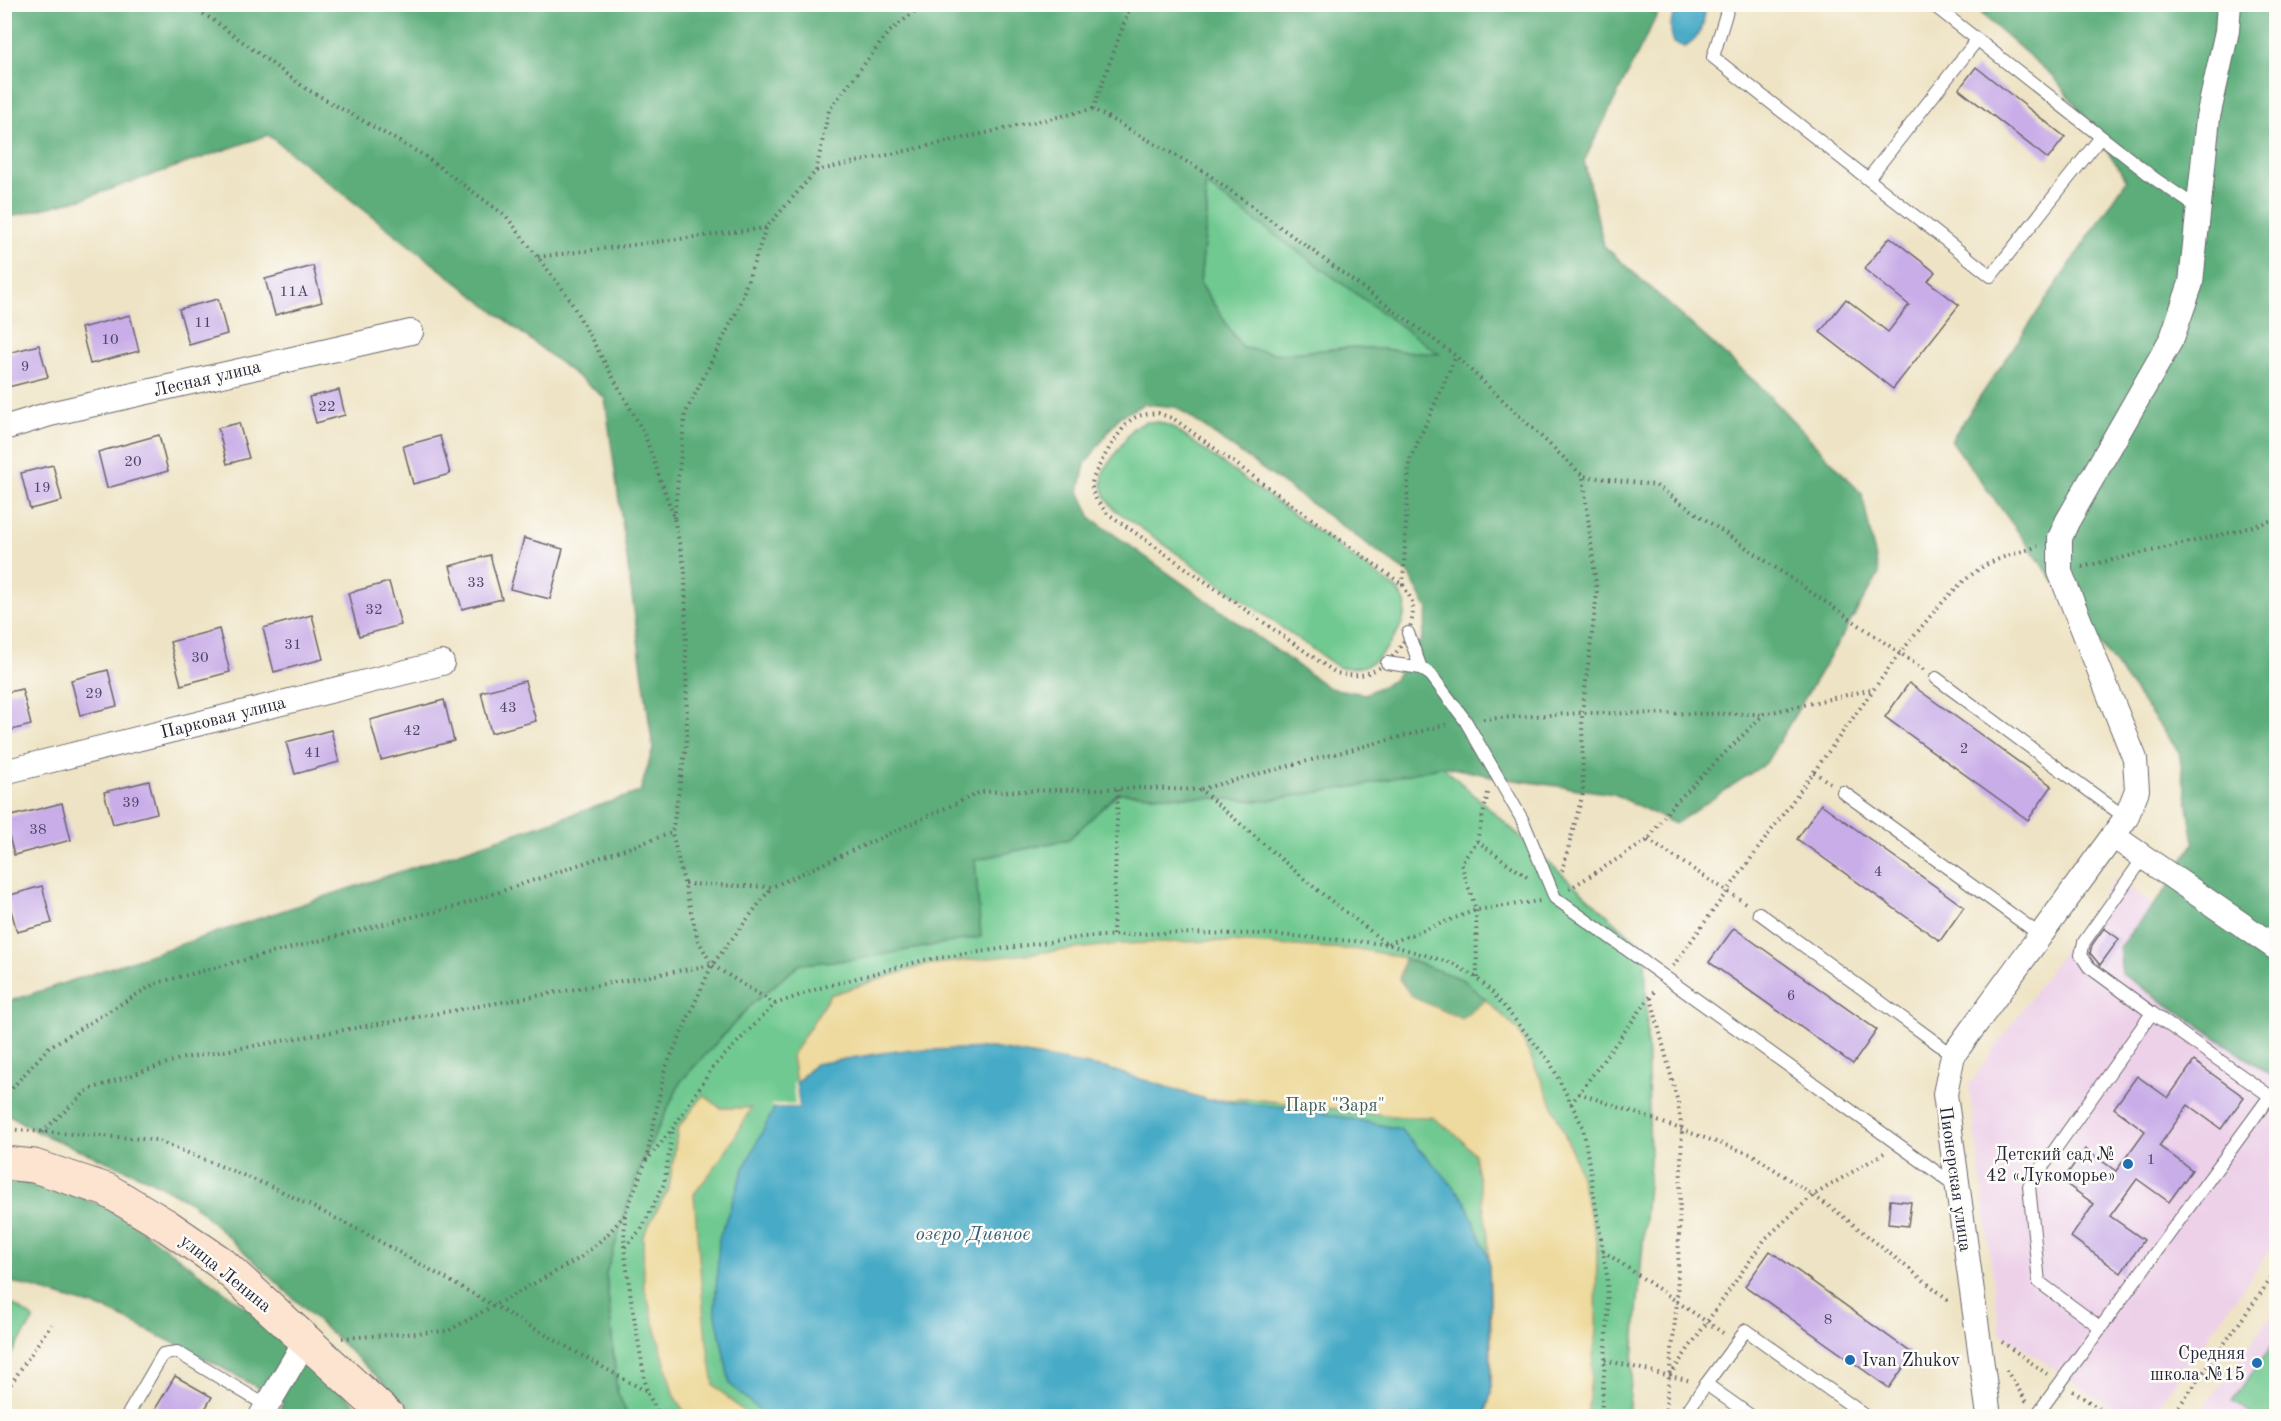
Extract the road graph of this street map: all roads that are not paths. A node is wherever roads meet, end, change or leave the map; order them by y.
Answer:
1 (1729, 4) edge
2 (1932, 4) edge
3 (2229, 4) edge
4 (1977, 40) junction
5 (2101, 137) junction
6 (1868, 179) junction
7 (2198, 208) junction
8 (411, 332) dead end
9 (4, 428) edge
10 (1408, 633) road end
11 (442, 663) dead end
12 (1387, 663) road end
13 (1421, 668) junction
14 (1936, 678) road end
15 (4, 772) edge
16 (1843, 792) dead end
17 (2119, 827) junction
18 (2144, 857) junction
19 (1760, 913) road end
20 (2040, 935) junction
21 (2277, 948) edge
22 (2151, 1013) junction
23 (1953, 1055) junction
24 (4, 1163) edge
25 (1956, 1186) junction
26 (2101, 1328) junction
27 (306, 1340) junction
28 (1706, 1384) junction
29 (264, 1411) edge
30 (127, 1416) edge
31 (387, 1416) edge
32 (1683, 1416) edge
33 (1751, 1416) edge
34 (1866, 1416) edge
35 (1989, 1416) edge
36 (2036, 1416) edge

1 - 6 lane
2 - 4 lane
3 - 7 street
4 - 5 lane
4 - 6 lane
5 - 6 lane
5 - 7 lane
7 - 17 street, Пионерская улица
8 - 9 street, Лесная улица
10 - 13 lane
11 - 15 street, Парковая улица
12 - 13 lane
13 - 25 lane
14 - 17 lane
16 - 20 lane
17 - 18 street
17 - 20 street, Пионерская улица
18 - 21 street
18 - 22 lane
19 - 23 lane
20 - 23 street, Пионерская улица
22 - 26 lane
22 - 26 lane
23 - 25 street, Пионерская улица
24 - 27 street, улица Ленина
25 - 35 street, Пионерская улица
26 - 36 lane
27 - 29 street
27 - 31 street, улица Ленина
28 - 32 lane
28 - 33 lane
28 - 34 lane
29 - 30 lane

